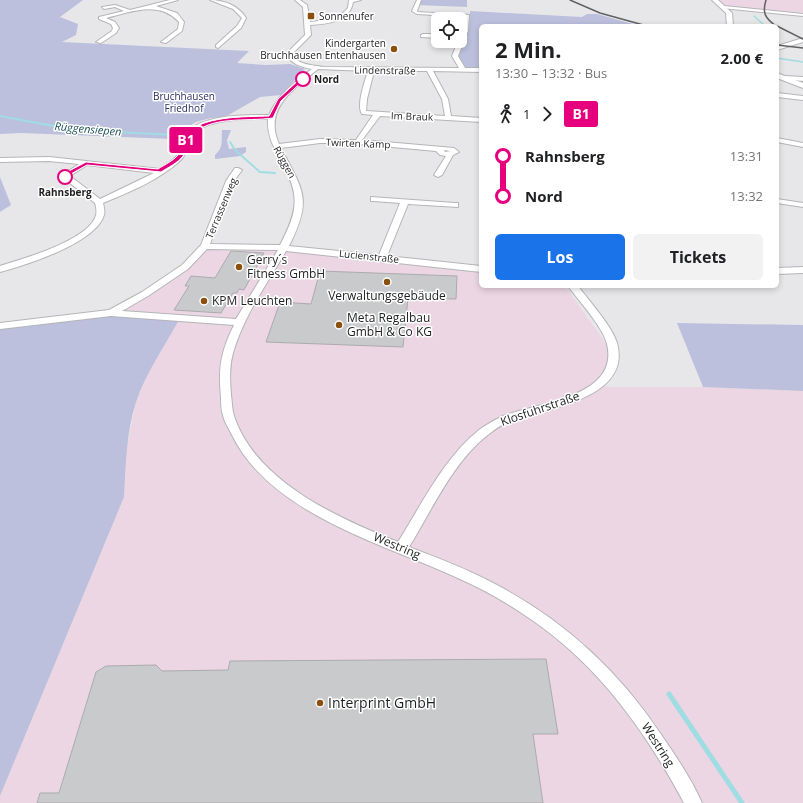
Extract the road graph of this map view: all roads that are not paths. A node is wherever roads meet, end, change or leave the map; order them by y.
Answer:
1 (176, 0) edge
2 (212, 0) edge
3 (297, 0) edge
4 (359, 0) edge
5 (419, 0) edge
6 (715, 0) edge
7 (351, 1) edge
8 (151, 6) junction
9 (724, 7) junction
10 (104, 8) dead end
11 (127, 11) junction
12 (431, 14) edge
13 (803, 15) edge
14 (308, 24) junction
15 (730, 24) edge
16 (423, 36) dead end
17 (431, 36) edge
18 (803, 40) edge
19 (98, 42) dead end
20 (164, 42) dead end
21 (218, 46) dead end
22 (779, 47) edge
23 (458, 48) edge
24 (316, 68) junction
25 (371, 70) junction
26 (464, 70) junction
27 (479, 70) edge
28 (430, 71) junction
29 (779, 76) edge
30 (785, 78) junction
31 (803, 78) edge
32 (803, 86) edge
33 (779, 95) edge
34 (803, 98) edge
35 (377, 115) junction
36 (271, 117) junction
37 (448, 118) junction
38 (479, 120) edge
39 (779, 140) edge
40 (358, 141) junction
41 (803, 145) edge
42 (276, 146) junction
43 (0, 160) edge
44 (86, 163) junction
45 (238, 170) dead end
46 (159, 171) junction
47 (438, 175) dead end
48 (374, 199) dead end
49 (405, 201) junction
50 (779, 201) edge
51 (99, 202) junction
52 (455, 205) dead end
53 (803, 205) edge
54 (205, 246) junction
55 (285, 248) junction
56 (382, 258) junction
57 (0, 269) edge
58 (479, 269) edge
59 (803, 270) edge
60 (779, 271) edge
61 (573, 288) edge
62 (111, 313) junction
63 (239, 322) junction
64 (0, 326) edge
65 (401, 548) junction
66 (693, 803) edge

1 - 8 street
2 - 21 street
3 - 14 street
4 - 7 street
5 - 12 street
6 - 9 street
7 - 14 street
8 - 11 street
8 - 20 street
9 - 13 street
9 - 15 street
10 - 11 street
11 - 19 street
14 - 24 street, Lindenstraße
16 - 17 street
18 - 22 street
23 - 26 street
24 - 25 street, Lindenstraße
24 - 36 street
25 - 28 street, Lindenstraße
25 - 35 street, Im Brauk
26 - 27 street, Lindenstraße
26 - 28 street, Lindenstraße
28 - 37 street, Im Brauk
29 - 30 street
30 - 31 street
30 - 32 street
33 - 34 street
35 - 37 street, Im Brauk
35 - 40 street, Im Brauk
36 - 42 street, Rüggen
36 - 46 street
37 - 38 street, Im Brauk
39 - 41 street
40 - 42 street, Twirten Kamp
40 - 47 street, Twirten Kamp
42 - 55 street, Rüggen
43 - 44 street
44 - 46 street
44 - 51 street
45 - 54 street, Terrassenweg
46 - 51 street
48 - 49 street
49 - 52 street
49 - 56 street
50 - 53 street
51 - 57 street
54 - 55 street, Lucienstraße
54 - 62 street
55 - 56 street, Lucienstraße
55 - 63 street, Westring
56 - 58 street, Lucienstraße
59 - 60 street
61 - 65 street, Klosfuhrstraße
62 - 63 street
62 - 64 street
63 - 65 street, Westring
65 - 66 street, Westring

